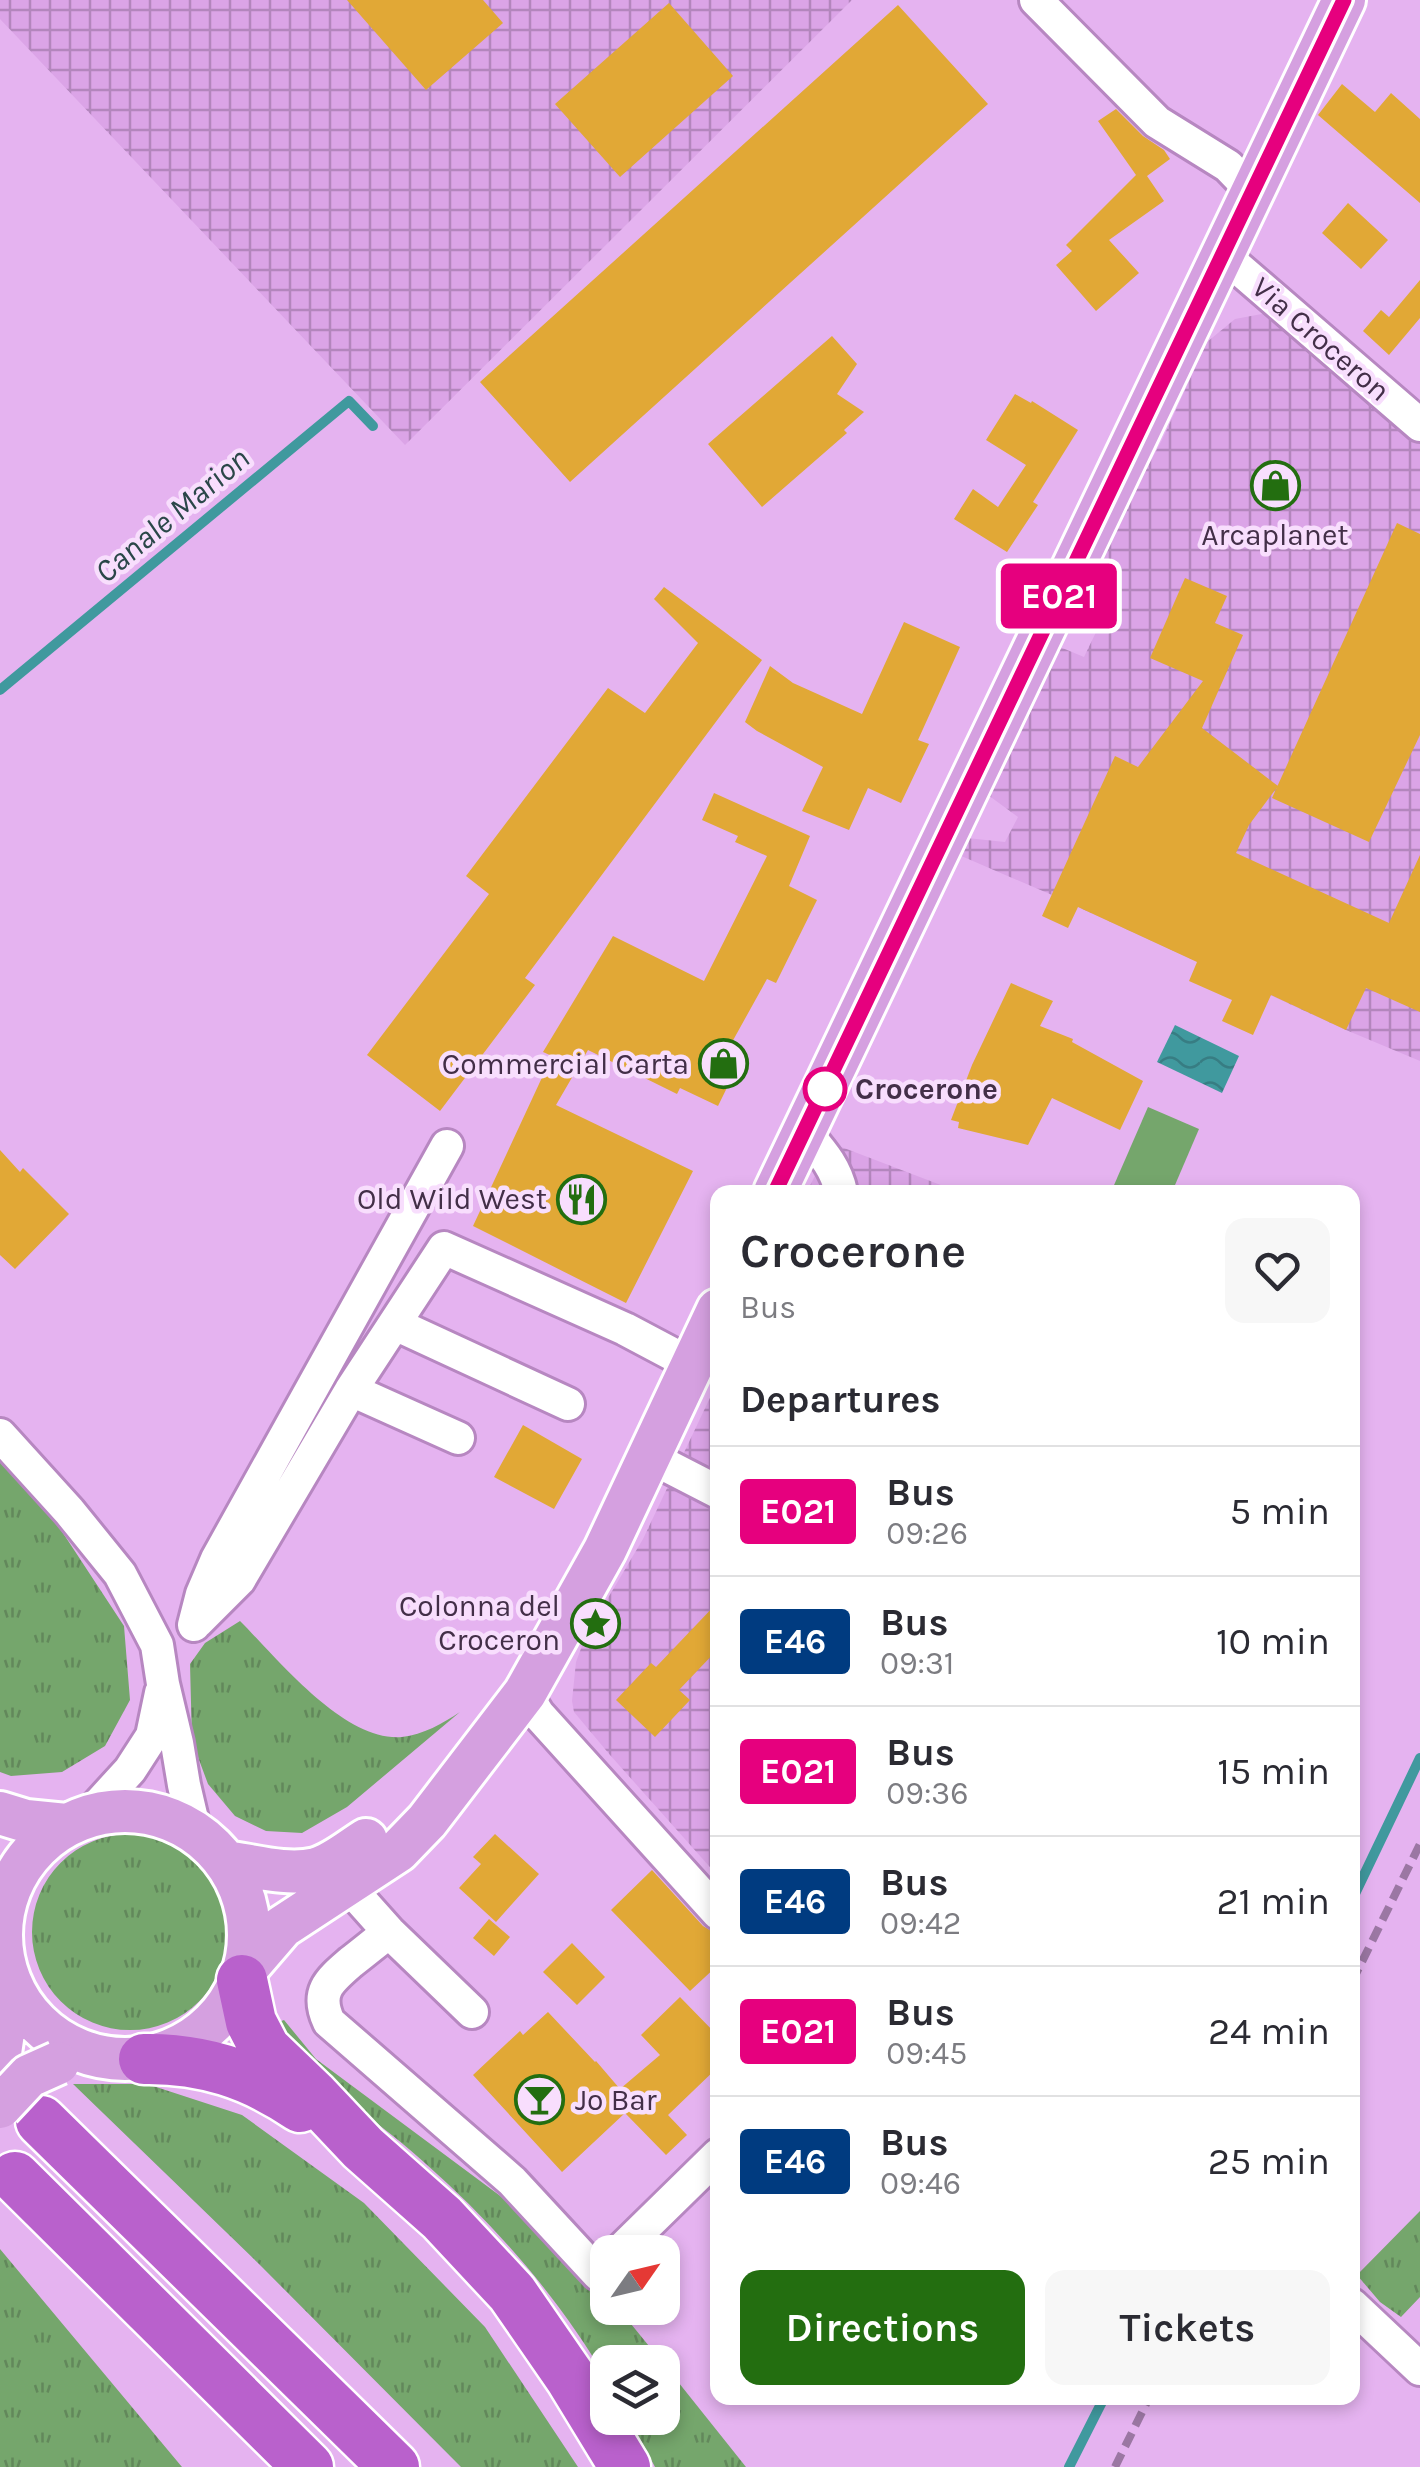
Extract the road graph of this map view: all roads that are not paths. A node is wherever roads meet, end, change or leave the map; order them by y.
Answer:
1 (1036, 0) edge
2 (1344, 0) edge
3 (1252, 191) junction
4 (1222, 254) junction
5 (1420, 425) edge
6 (804, 1132) junction
7 (446, 1146) dead end
8 (778, 1185) edge
9 (839, 1185) edge
10 (394, 1324) junction
11 (710, 1328) edge
12 (691, 1364) junction
13 (351, 1390) junction
14 (568, 1404) dead end
15 (0, 1435) edge
16 (458, 1438) dead end
17 (650, 1457) junction
18 (710, 1488) edge
19 (194, 1626) junction
20 (158, 1645) junction
21 (163, 1684) junction
22 (525, 1693) junction
23 (471, 1761) junction
24 (0, 1813) edge
25 (77, 1820) junction
26 (195, 1832) junction
27 (226, 1862) junction
28 (347, 1885) junction
29 (710, 1904) edge
30 (0, 1923) edge
31 (388, 1932) junction
32 (243, 1975) junction
33 (472, 2012) dead end
34 (5, 2017) edge
35 (99, 2060) junction
36 (21, 2114) edge
37 (363, 2148) junction
38 (710, 2163) edge
39 (15, 2177) dead end
40 (637, 2235) edge
41 (590, 2248) edge
42 (1360, 2313) edge
43 (1420, 2369) edge
44 (308, 2467) edge
45 (394, 2467) edge
46 (625, 2467) edge

1 - 3 street
2 - 3 main road
3 - 4 main road
4 - 5 street, Via Croceron
4 - 6 main road
6 - 8 main road
6 - 9 street
7 - 19 street
10 - 12 street
10 - 13 street
10 - 14 street
11 - 12 main road
12 - 17 main road
13 - 16 street
13 - 19 street
15 - 20 street
17 - 18 street
17 - 22 main road
19 - 20 street
20 - 21 street
21 - 25 street
21 - 26 street
22 - 23 main road
22 - 29 street
23 - 27 main road
23 - 28 main road
24 - 25 main road
25 - 26 main road
25 - 30 main road
26 - 27 main road
27 - 32 main road
28 - 31 street
28 - 32 main road
30 - 34 main road
31 - 33 street
31 - 41 street
32 - 35 main road
32 - 37 highway
34 - 35 main road
35 - 36 main road, bridge
35 - 37 highway
36 - 45 highway
37 - 46 highway
38 - 40 street
39 - 44 highway
42 - 43 street

